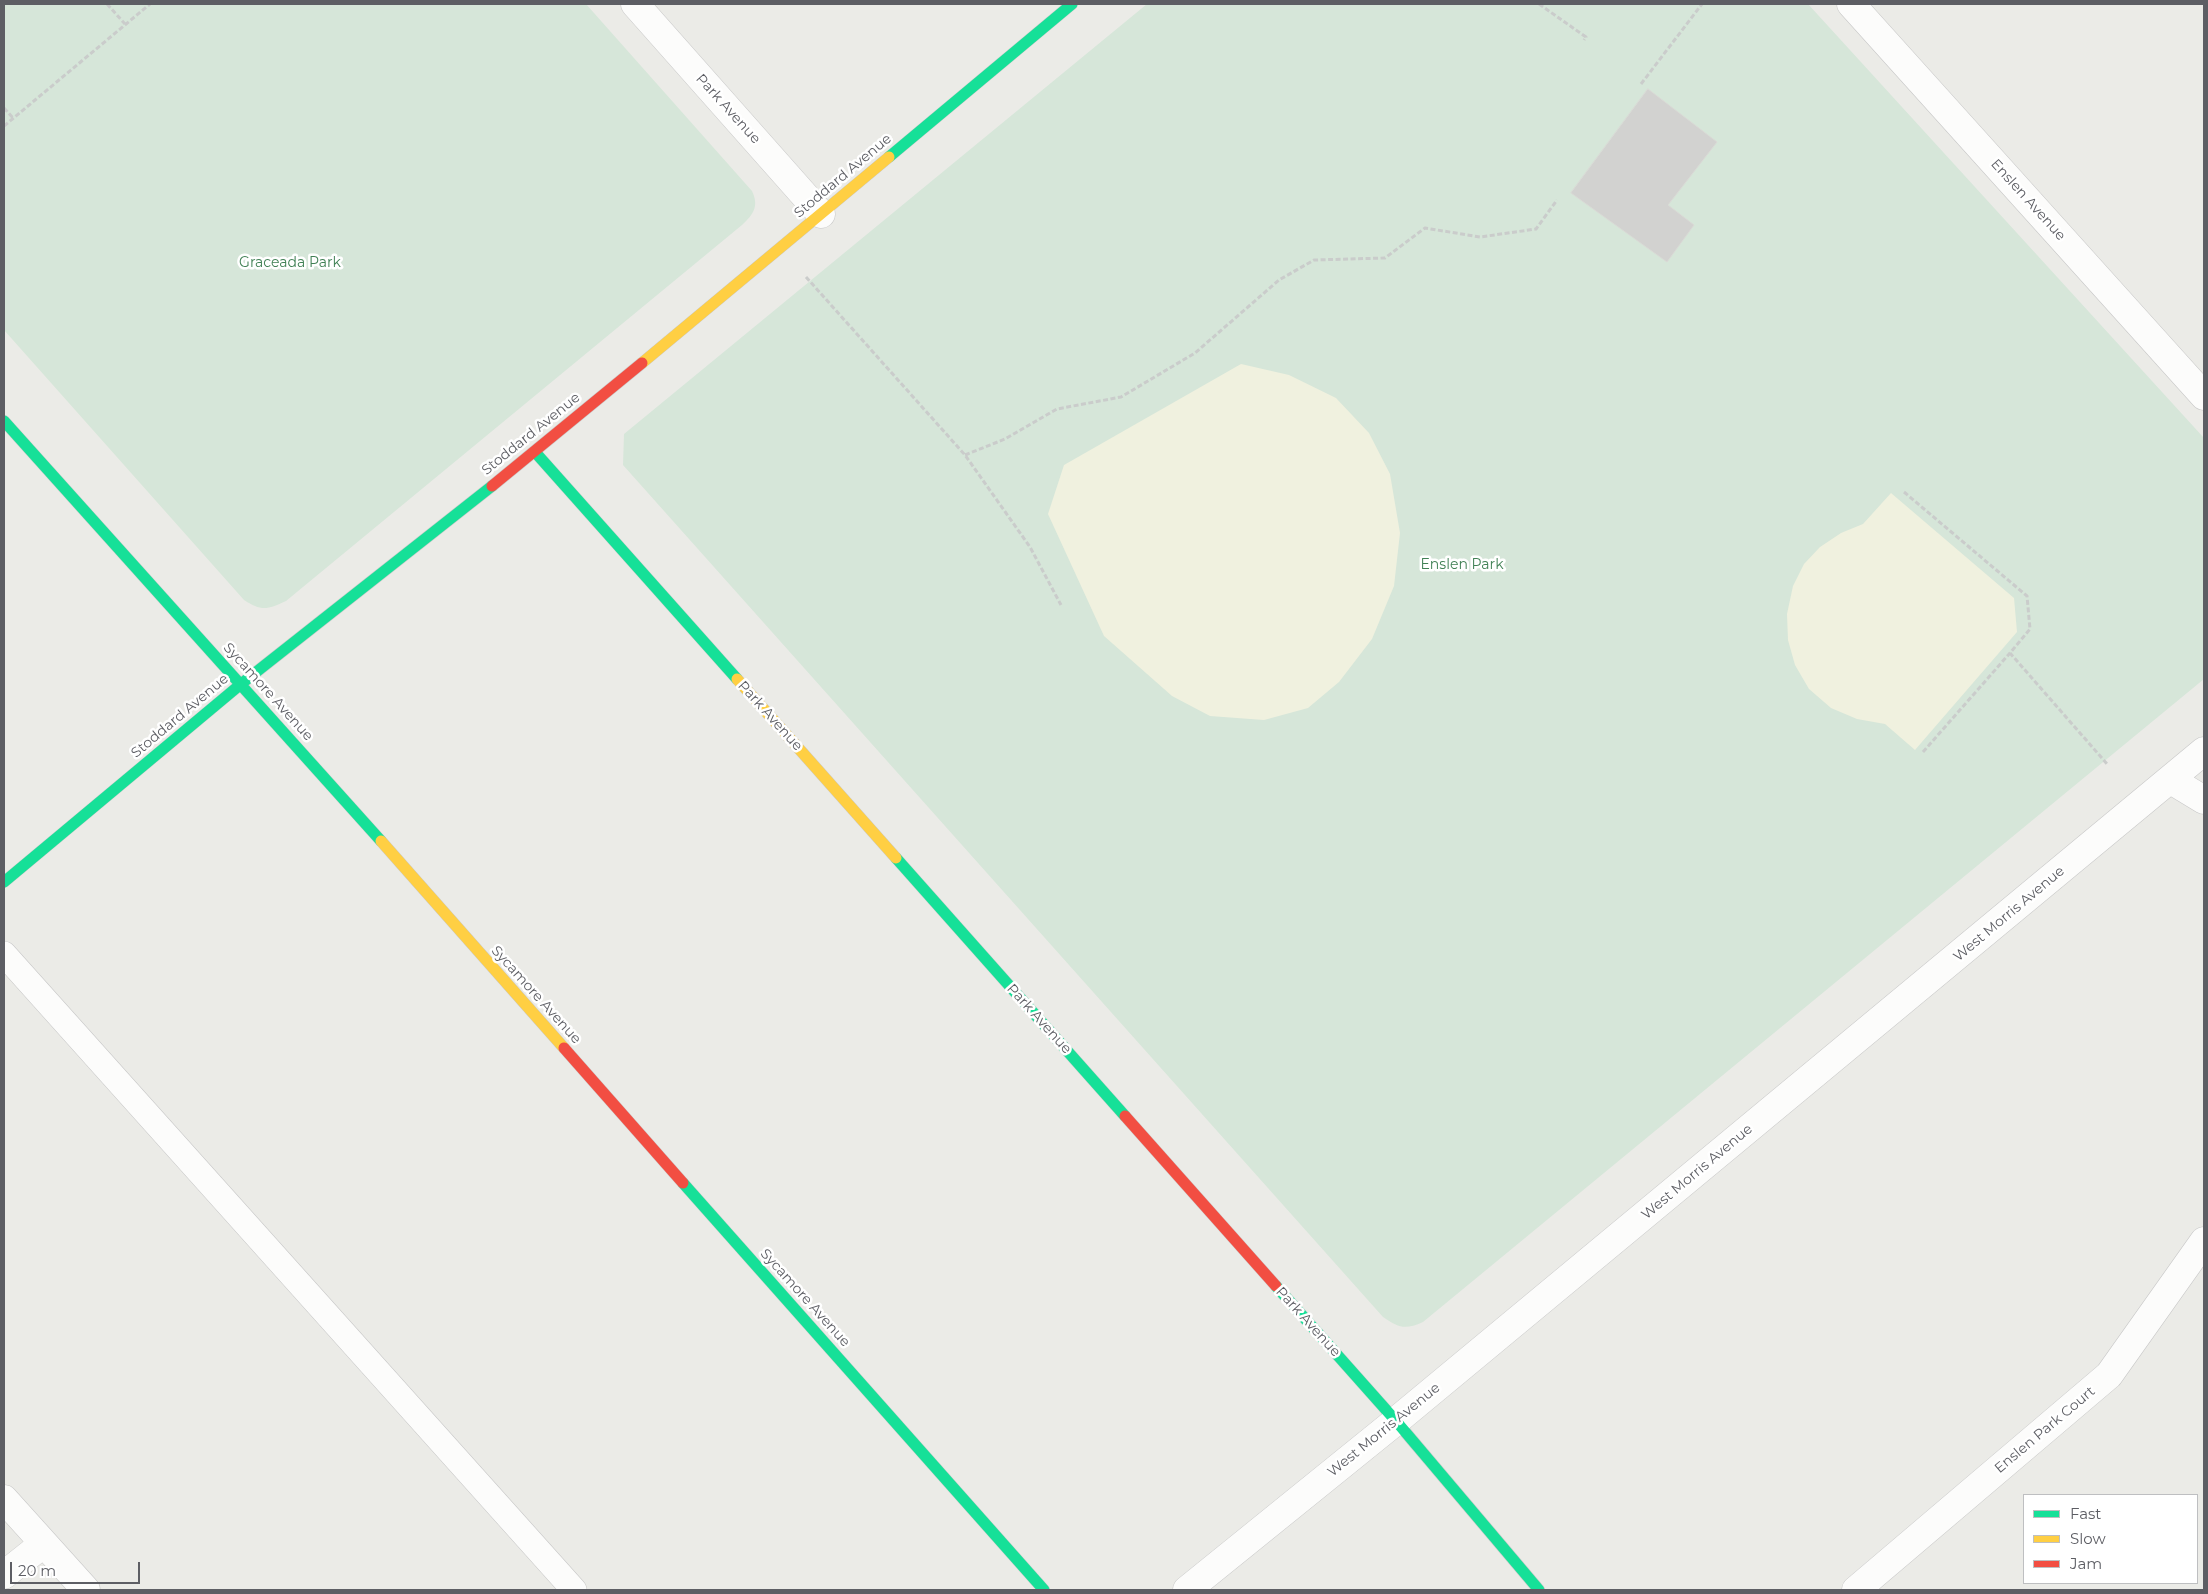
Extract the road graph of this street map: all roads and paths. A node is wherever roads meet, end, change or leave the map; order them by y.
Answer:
1 (107, 4) edge
2 (150, 4) edge
3 (635, 4) edge
4 (1072, 4) edge
5 (1539, 4) edge
6 (1702, 4) edge
7 (1851, 4) edge
8 (125, 24) junction
9 (1584, 40) dead end
10 (1641, 84) dead end
11 (4, 108) edge
12 (13, 118) junction
13 (4, 126) edge
14 (1557, 200) dead end
15 (821, 214) junction
16 (806, 277) dead end
17 (2204, 396) edge
18 (4, 421) edge
19 (535, 452) junction
20 (965, 455) junction
21 (1904, 492) dead end
22 (1061, 605) dead end
23 (2010, 653) junction
24 (241, 684) junction
25 (2204, 751) edge
26 (1924, 752) dead end
27 (2108, 765) dead end
28 (2171, 780) junction
29 (2204, 800) edge
30 (4, 882) edge
31 (4, 954) edge
32 (2204, 1241) edge
33 (1396, 1420) junction
34 (4, 1498) edge
35 (43, 1544) junction
36 (4, 1574) edge
37 (86, 1590) edge
38 (574, 1590) edge
39 (1044, 1590) edge
40 (1187, 1590) edge
41 (1540, 1590) edge
42 (1856, 1590) edge

1 - 8 path
2 - 8 path
3 - 15 street, Park Avenue
4 - 15 street, Stoddard Avenue
5 - 9 path
6 - 10 path
7 - 17 street, Enslen Avenue
8 - 12 path
11 - 12 path
12 - 13 path
14 - 20 path
15 - 19 street, Stoddard Avenue
16 - 20 path
18 - 24 street, Sycamore Avenue
19 - 24 street, Stoddard Avenue
19 - 33 street, Park Avenue
20 - 22 path
21 - 23 path
23 - 26 path
23 - 27 path
24 - 30 street, Stoddard Avenue
24 - 39 street, Sycamore Avenue
25 - 28 street, West Morris Avenue
28 - 29 street
28 - 33 street, West Morris Avenue
31 - 38 lane
32 - 42 street, Enslen Park Court
33 - 40 street, West Morris Avenue
33 - 41 street, Park Avenue
34 - 35 street
35 - 36 street
35 - 37 street

